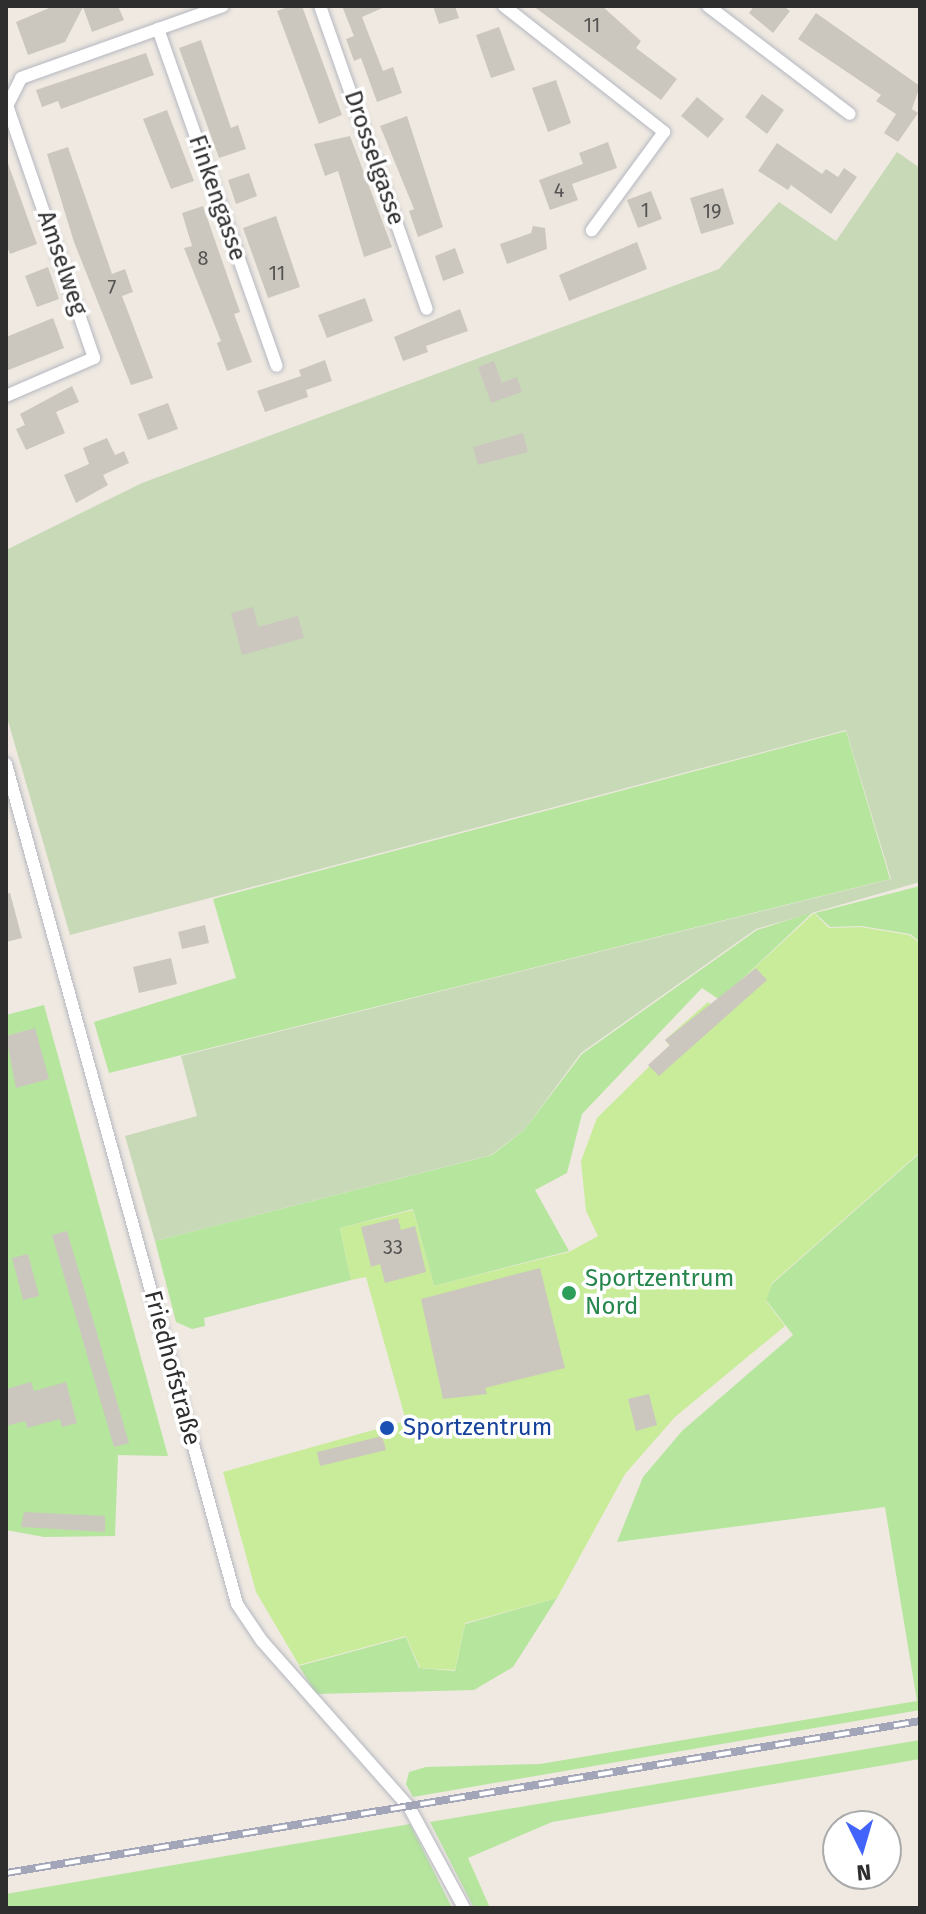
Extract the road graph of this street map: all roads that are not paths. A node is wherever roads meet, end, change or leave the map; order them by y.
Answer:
1 (223, 6) edge
2 (320, 6) edge
3 (504, 6) edge
4 (708, 6) edge
5 (158, 29) junction
6 (850, 114) dead end
7 (592, 230) dead end
8 (427, 309) dead end
9 (277, 366) dead end
10 (6, 396) edge
11 (6, 764) edge
12 (464, 1908) edge

1 - 5 street
2 - 8 street, Drosselgasse
3 - 7 street
4 - 6 street
5 - 9 street, Finkengasse
5 - 10 street, Amselweg
11 - 12 street, Friedhofstraße

